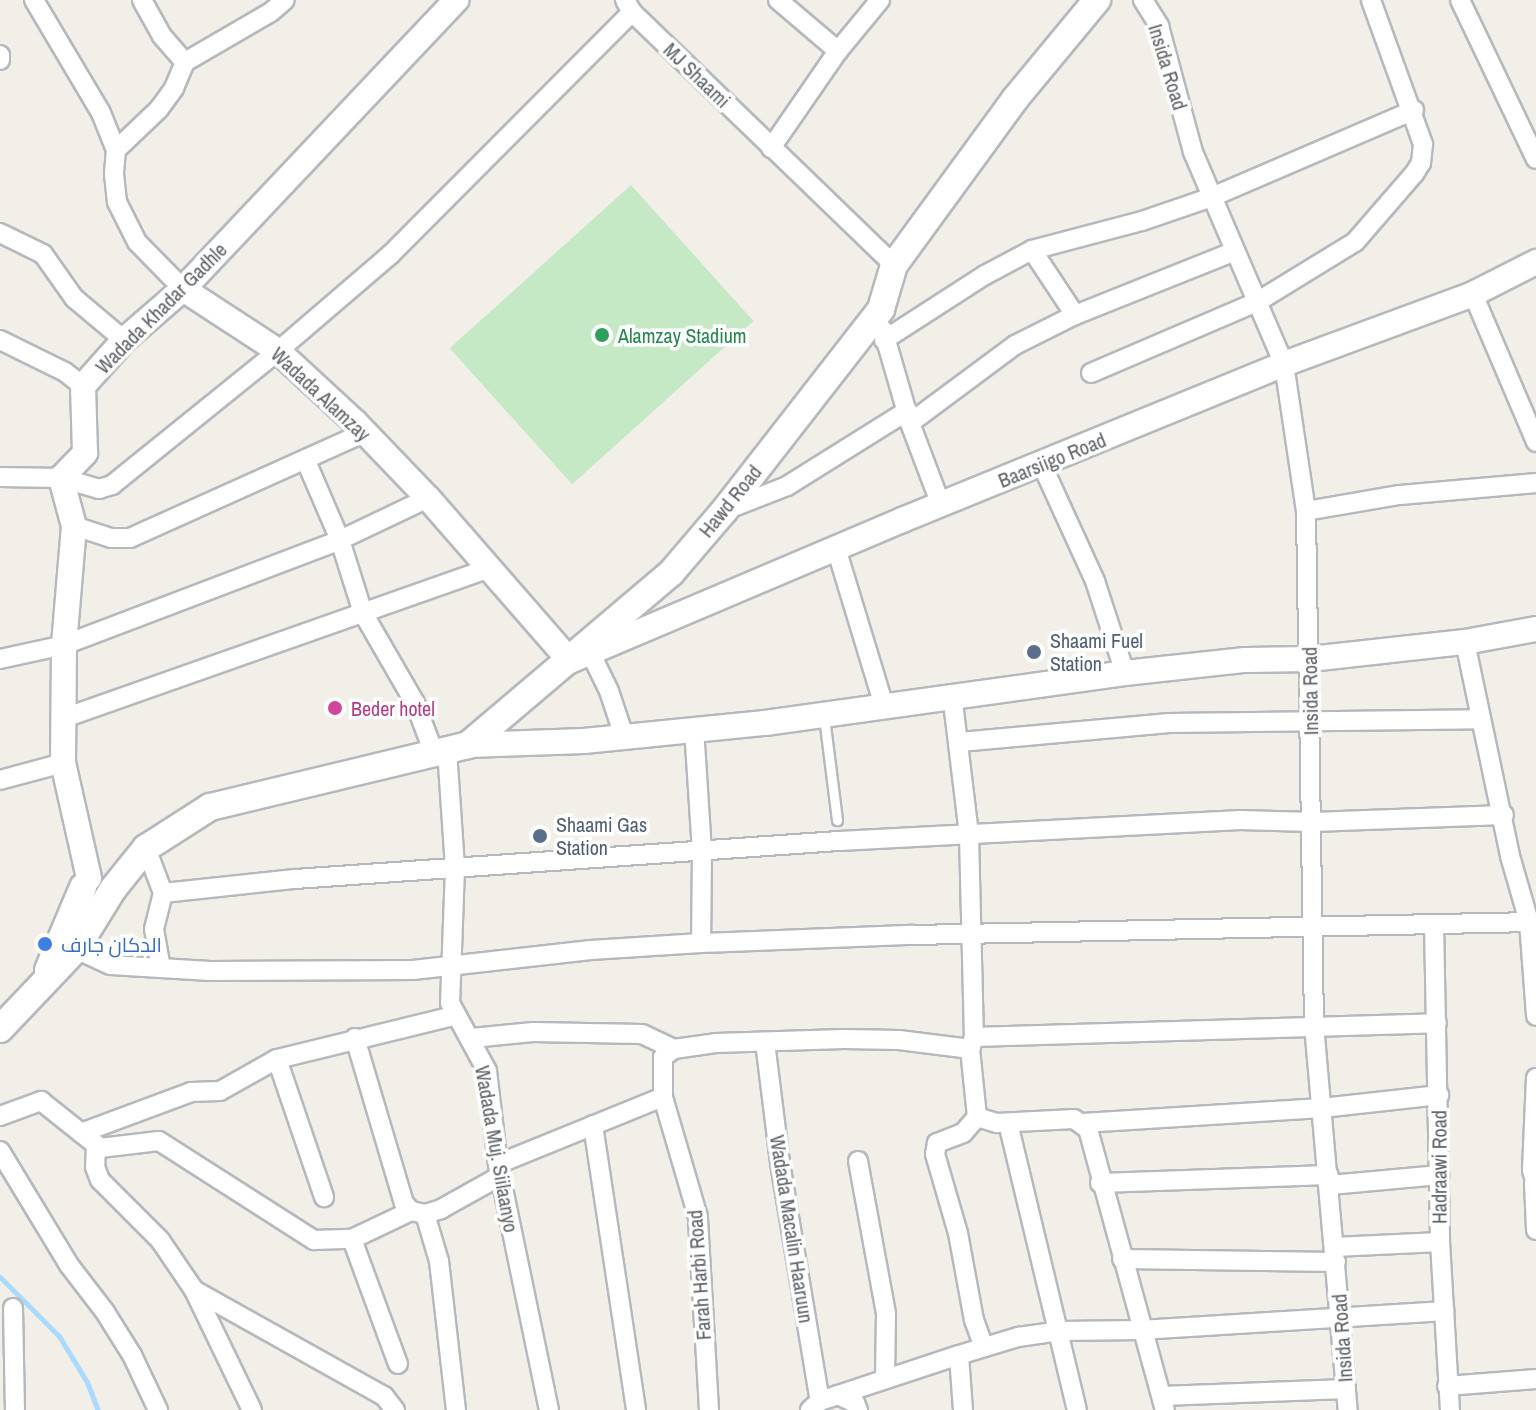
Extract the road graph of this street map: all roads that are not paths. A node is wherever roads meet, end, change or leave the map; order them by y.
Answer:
1 (34, 0) edge
2 (142, 0) edge
3 (285, 0) edge
4 (456, 0) edge
5 (778, 0) edge
6 (880, 0) edge
7 (1097, 0) edge
8 (1143, 0) edge
9 (1371, 0) edge
10 (1460, 0) edge
11 (628, 6) edge
12 (838, 51) junction
13 (185, 62) junction
14 (1414, 110) junction
15 (771, 148) junction
16 (116, 150) junction
17 (1536, 159) edge
18 (1212, 197) junction
19 (0, 233) edge
20 (1032, 250) junction
21 (1235, 251) junction
22 (1536, 262) edge
23 (894, 265) junction
24 (183, 289) junction
25 (1473, 294) junction
26 (1257, 302) junction
27 (881, 309) junction
28 (1075, 315) junction
29 (0, 340) edge
30 (124, 340) junction
31 (884, 340) junction
32 (278, 351) junction
33 (1284, 364) junction
34 (1091, 373) dead end
35 (83, 386) junction
36 (908, 417) junction
37 (364, 433) junction
38 (1536, 442) edge
39 (306, 461) junction
40 (1042, 465) junction
41 (0, 477) edge
42 (61, 478) junction
43 (1536, 483) edge
44 (428, 498) junction
45 (941, 505) junction
46 (724, 511) junction
47 (1306, 511) junction
48 (74, 526) junction
49 (340, 540) junction
50 (836, 548) junction
51 (491, 568) junction
52 (363, 613) junction
53 (1536, 629) edge
54 (1465, 642) junction
55 (64, 645) junction
56 (580, 657) junction
57 (0, 659) edge
58 (1310, 659) junction
59 (1125, 673) junction
60 (952, 694) junction
61 (883, 703) junction
62 (824, 713) junction
63 (64, 718) junction
64 (1481, 719) junction
65 (1311, 720) junction
66 (694, 728) junction
67 (624, 736) junction
68 (960, 742) junction
69 (449, 749) junction
70 (63, 763) junction
71 (0, 780) edge
72 (1504, 815) junction
73 (837, 820) dead end
74 (1312, 822) junction
75 (969, 835) junction
76 (146, 848) junction
77 (702, 853) junction
78 (455, 868) junction
79 (98, 888) junction
80 (163, 893) junction
81 (1532, 922) edge
82 (1434, 924) junction
83 (1310, 926) junction
84 (972, 935) junction
85 (701, 943) junction
86 (76, 949) junction
87 (452, 964) junction
88 (161, 967) junction
89 (40, 988) junction
90 (454, 1016) junction
91 (1536, 1016) edge
92 (1437, 1023) junction
93 (1314, 1025) junction
94 (0, 1029) edge
95 (355, 1038) junction
96 (472, 1038) junction
97 (765, 1042) junction
98 (972, 1043) junction
99 (674, 1049) junction
100 (277, 1059) junction
101 (1536, 1078) edge
102 (1439, 1095) junction
103 (663, 1097) junction
104 (1322, 1108) junction
105 (0, 1116) edge
106 (977, 1117) junction
107 (1008, 1123) junction
108 (1083, 1123) junction
109 (593, 1125) junction
110 (88, 1139) junction
111 (0, 1151) edge
112 (858, 1161) dead end
113 (499, 1170) junction
114 (1440, 1175) junction
115 (1329, 1180) junction
116 (1100, 1183) junction
117 (1535, 1183) edge
118 (324, 1197) dead end
119 (418, 1212) junction
120 (1536, 1230) edge
121 (352, 1239) junction
122 (1440, 1242) junction
123 (1335, 1254) junction
124 (1122, 1259) junction
125 (194, 1290) junction
126 (13, 1308) dead end
127 (1444, 1311) junction
128 (1343, 1318) junction
129 (1142, 1330) junction
130 (1060, 1331) junction
131 (984, 1347) junction
132 (959, 1355) junction
133 (398, 1364) dead end
134 (885, 1379) junction
135 (1536, 1379) edge
136 (1447, 1386) junction
137 (1346, 1389) junction
138 (823, 1402) edge
139 (1164, 1403) edge
140 (15, 1410) edge
141 (158, 1410) edge
142 (252, 1410) edge
143 (395, 1410) edge
144 (456, 1410) edge
145 (549, 1410) edge
146 (636, 1410) edge
147 (709, 1410) edge
148 (858, 1410) edge
149 (963, 1410) edge
150 (1077, 1410) edge
151 (1348, 1410) edge
152 (1450, 1410) edge

1 - 16 street, Wadada Alamzay
2 - 13 street
3 - 13 street
4 - 24 street, Wadada Khadar Gadhle
5 - 12 street
6 - 12 street
7 - 23 main road, Hawd Road
8 - 18 street, Insida Road
9 - 14 street
10 - 17 street
11 - 15 street, MJ Shaami
11 - 32 street
12 - 15 street
13 - 16 street
14 - 18 street
14 - 26 street
15 - 23 street, MJ Shaami
16 - 24 street, Wadada Alamzay
18 - 20 street
18 - 21 street, Insida Road
19 - 30 street
20 - 28 street
20 - 31 street
21 - 26 street, Insida Road
21 - 28 street
22 - 25 street, Baarsiigo Road
23 - 27 main road, Hawd Road
24 - 30 street, Wadada Khadar Gadhle
24 - 32 street, Wadada Alamzay
25 - 33 street, Baarsiigo Road
25 - 38 street
26 - 33 street, Insida Road
26 - 34 street
27 - 31 street
27 - 46 main road, Hawd Road
28 - 36 street
29 - 35 street
30 - 35 street, Wadada Khadar Gadhle
31 - 36 street
32 - 37 street, Wadada Alamzay
32 - 42 street
33 - 40 street, Baarsiigo Road
33 - 47 street, Insida Road
35 - 42 street, Wadada Khadar Gadhle
36 - 45 street
36 - 46 street
37 - 39 street
37 - 44 street, Wadada Alamzay
39 - 48 street
39 - 49 street
40 - 45 street, Baarsiigo Road
40 - 59 street
41 - 42 street
42 - 48 street
43 - 47 street
44 - 49 street
44 - 51 street, Wadada Alamzay
45 - 50 street, Baarsiigo Road
46 - 56 main road, Hawd Road
47 - 58 street, Insida Road
48 - 55 street
49 - 52 street
49 - 55 street
50 - 56 street, Baarsiigo Road
50 - 61 street
51 - 52 street
51 - 56 street, Wadada Alamzay
52 - 63 street
52 - 69 street
53 - 54 street
54 - 58 street
54 - 64 street
55 - 57 street
55 - 63 street
56 - 67 street
56 - 69 main road, Hawd Road
58 - 59 street
58 - 65 street, Insida Road
59 - 60 street
60 - 61 street
60 - 68 street
61 - 62 street
62 - 66 street
62 - 73 lane
63 - 70 street
64 - 65 street
64 - 72 street
65 - 68 street
65 - 74 street, Insida Road
66 - 67 street
66 - 77 street
67 - 69 street
68 - 75 street
69 - 76 main road, Hawd Road
69 - 78 street
70 - 71 street
70 - 79 street
72 - 74 street
72 - 81 street
74 - 75 street
74 - 83 street, Insida Road
75 - 77 street
75 - 84 street
76 - 79 main road, Hawd Road
76 - 80 street
77 - 78 street
77 - 85 street
78 - 80 street
78 - 87 street
79 - 86 main road
79 - 89 main road
80 - 88 street
81 - 82 street
81 - 91 street
82 - 83 street
82 - 92 street, Hadraawi Road
83 - 84 street
83 - 93 street, Insida Road
84 - 85 street
84 - 98 street
85 - 87 street
86 - 88 street
86 - 89 main road
87 - 88 street
87 - 90 street
89 - 94 main road
90 - 95 street
90 - 96 street, Wadada Muj. Siilaanyo
92 - 93 street
92 - 102 street, Hadraawi Road
93 - 98 street
93 - 104 street, Insida Road
95 - 100 street
95 - 119 street
96 - 99 street
96 - 113 street, Wadada Muj. Siilaanyo
97 - 98 street
97 - 99 street
97 - 138 street, Wadada Macalin Haaruun
98 - 106 street
99 - 103 street, Farah Harbi Road
100 - 110 street
100 - 118 street
101 - 117 street
102 - 104 street
102 - 114 street, Hadraawi Road
103 - 109 street
103 - 147 street, Farah Harbi Road
104 - 108 street
104 - 115 street, Insida Road
105 - 110 street
106 - 107 street
106 - 131 street
107 - 108 street
107 - 130 street
108 - 116 street
109 - 113 street
109 - 146 street
110 - 121 street
110 - 125 street
111 - 141 street
112 - 134 street
113 - 119 street
113 - 145 street, Wadada Muj. Siilaanyo
114 - 115 street
114 - 122 street, Hadraawi Road
115 - 116 street
115 - 123 street, Insida Road
116 - 124 street
117 - 120 street
119 - 121 street
119 - 144 street
121 - 133 street
122 - 123 street
122 - 127 street, Hadraawi Road
123 - 124 street
123 - 128 street, Insida Road
124 - 129 street
125 - 142 street
125 - 143 street
126 - 140 street
127 - 128 street
127 - 136 street, Hadraawi Road
128 - 129 street
128 - 137 street, Insida Road
129 - 130 street
129 - 139 street
130 - 131 street
130 - 150 street
131 - 132 street
132 - 134 street
132 - 149 street
134 - 138 street
135 - 136 street
136 - 152 street, Hadraawi Road
137 - 139 street
137 - 151 street, Insida Road
138 - 148 street

